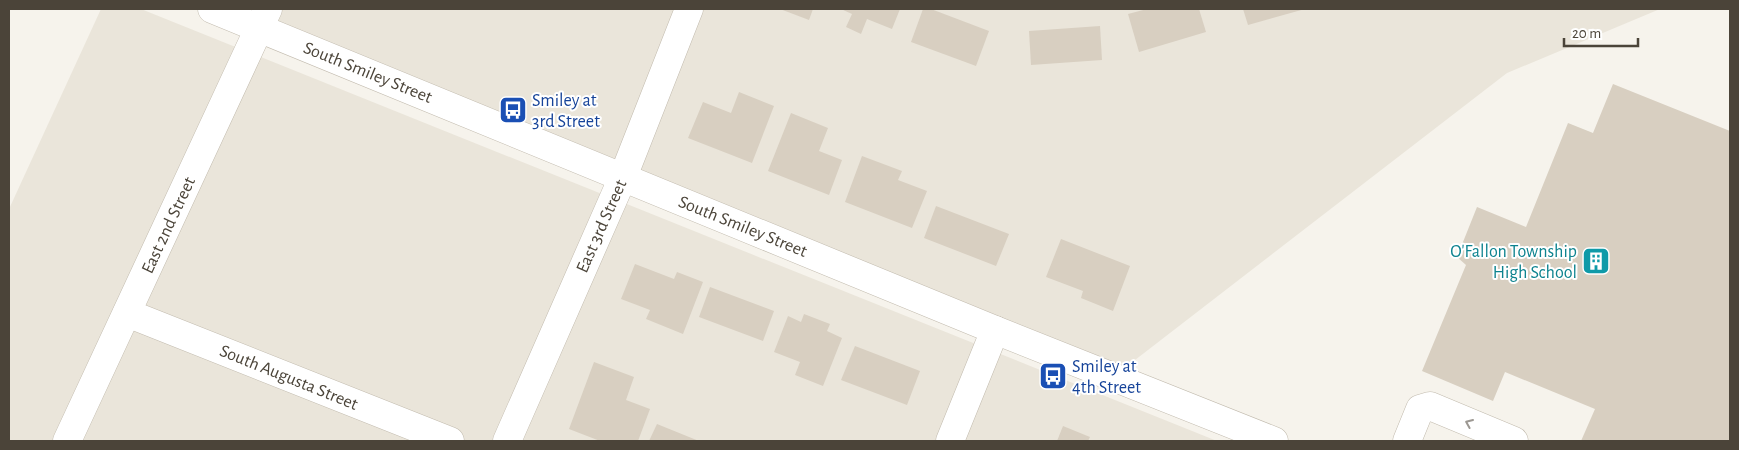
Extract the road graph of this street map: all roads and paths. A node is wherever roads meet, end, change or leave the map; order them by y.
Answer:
1 (212, 9) edge
2 (689, 9) edge
3 (264, 18) edge
4 (623, 177) junction
5 (127, 313) junction
6 (995, 330) junction
7 (67, 441) edge
8 (450, 441) edge
9 (507, 441) edge
10 (950, 441) edge
11 (1274, 441) edge
12 (1407, 441) edge
13 (1514, 441) edge

1 - 3 street, South Smiley Street
2 - 4 street, East 3rd Street
3 - 4 street, South Smiley Street
3 - 5 street, East 2nd Street
4 - 6 street, South Smiley Street
4 - 9 street, East 3rd Street
5 - 7 street, East 2nd Street
5 - 8 street, South Augusta Street
6 - 10 street
6 - 11 street, South Smiley Street
13 -> 12 street

